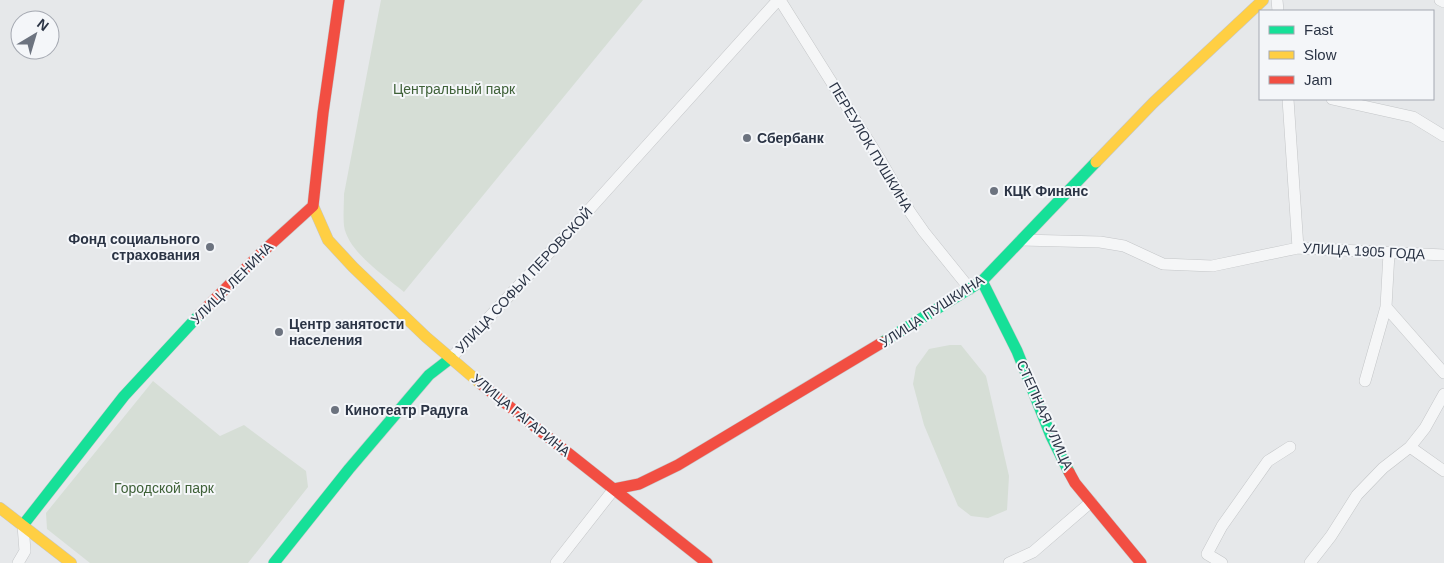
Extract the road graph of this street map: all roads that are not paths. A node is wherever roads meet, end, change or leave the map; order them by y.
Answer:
1 (339, 0) edge
2 (779, 0) edge
3 (1263, 0) edge
4 (1440, 0) edge
5 (1444, 2) edge
6 (1288, 100) edge
7 (1336, 100) edge
8 (1444, 136) edge
9 (313, 206) junction
10 (1021, 240) junction
11 (1298, 248) junction
12 (1389, 254) junction
13 (1444, 255) edge
14 (982, 281) junction
15 (970, 289) junction
16 (1386, 307) junction
17 (451, 358) junction
18 (1444, 373) edge
19 (1365, 381) dead end
20 (1444, 394) edge
21 (1290, 447) dead end
22 (1410, 447) junction
23 (1444, 470) edge
24 (614, 489) junction
25 (1090, 502) junction
26 (0, 508) edge
27 (23, 525) junction
28 (18, 563) edge
29 (71, 563) edge
30 (274, 563) edge
31 (556, 563) edge
32 (707, 563) edge
33 (1009, 563) edge
34 (1141, 563) edge
35 (1222, 563) edge
36 (1310, 563) edge

1 - 9 main road
2 - 15 street, ПЕРЕУЛОК ПУШКИНА
2 - 17 street, УЛИЦА СОФЬИ ПЕРОВСКОЙ
3 - 10 main road, УЛИЦА ПУШКИНА
4 - 5 street
6 - 11 street
7 - 8 street
9 - 17 main road, УЛИЦА ГАГАРИНА
9 - 27 main road, УЛИЦА ЛЕНИНА
10 - 11 street, УЛИЦА 1905 ГОДА
10 - 14 main road, УЛИЦА ПУШКИНА
11 - 12 street, УЛИЦА 1905 ГОДА
12 - 13 street, УЛИЦА 1905 ГОДА
12 - 16 street
14 - 15 main road, УЛИЦА ПУШКИНА
14 - 25 main road, СТЕПНАЯ УЛИЦА
15 - 24 main road, УЛИЦА ПУШКИНА
16 - 18 street
16 - 19 street
17 - 24 main road, УЛИЦА ГАГАРИНА
17 - 30 main road, УЛИЦА СОФЬИ ПЕРОВСКОЙ
20 - 22 street
21 - 35 street
22 - 23 street
22 - 36 street
24 - 31 street
24 - 32 main road, УЛИЦА ГАГАРИНА
25 - 33 street
25 - 34 main road, СТЕПНАЯ УЛИЦА
26 - 27 main road
27 - 28 street
27 - 29 main road

